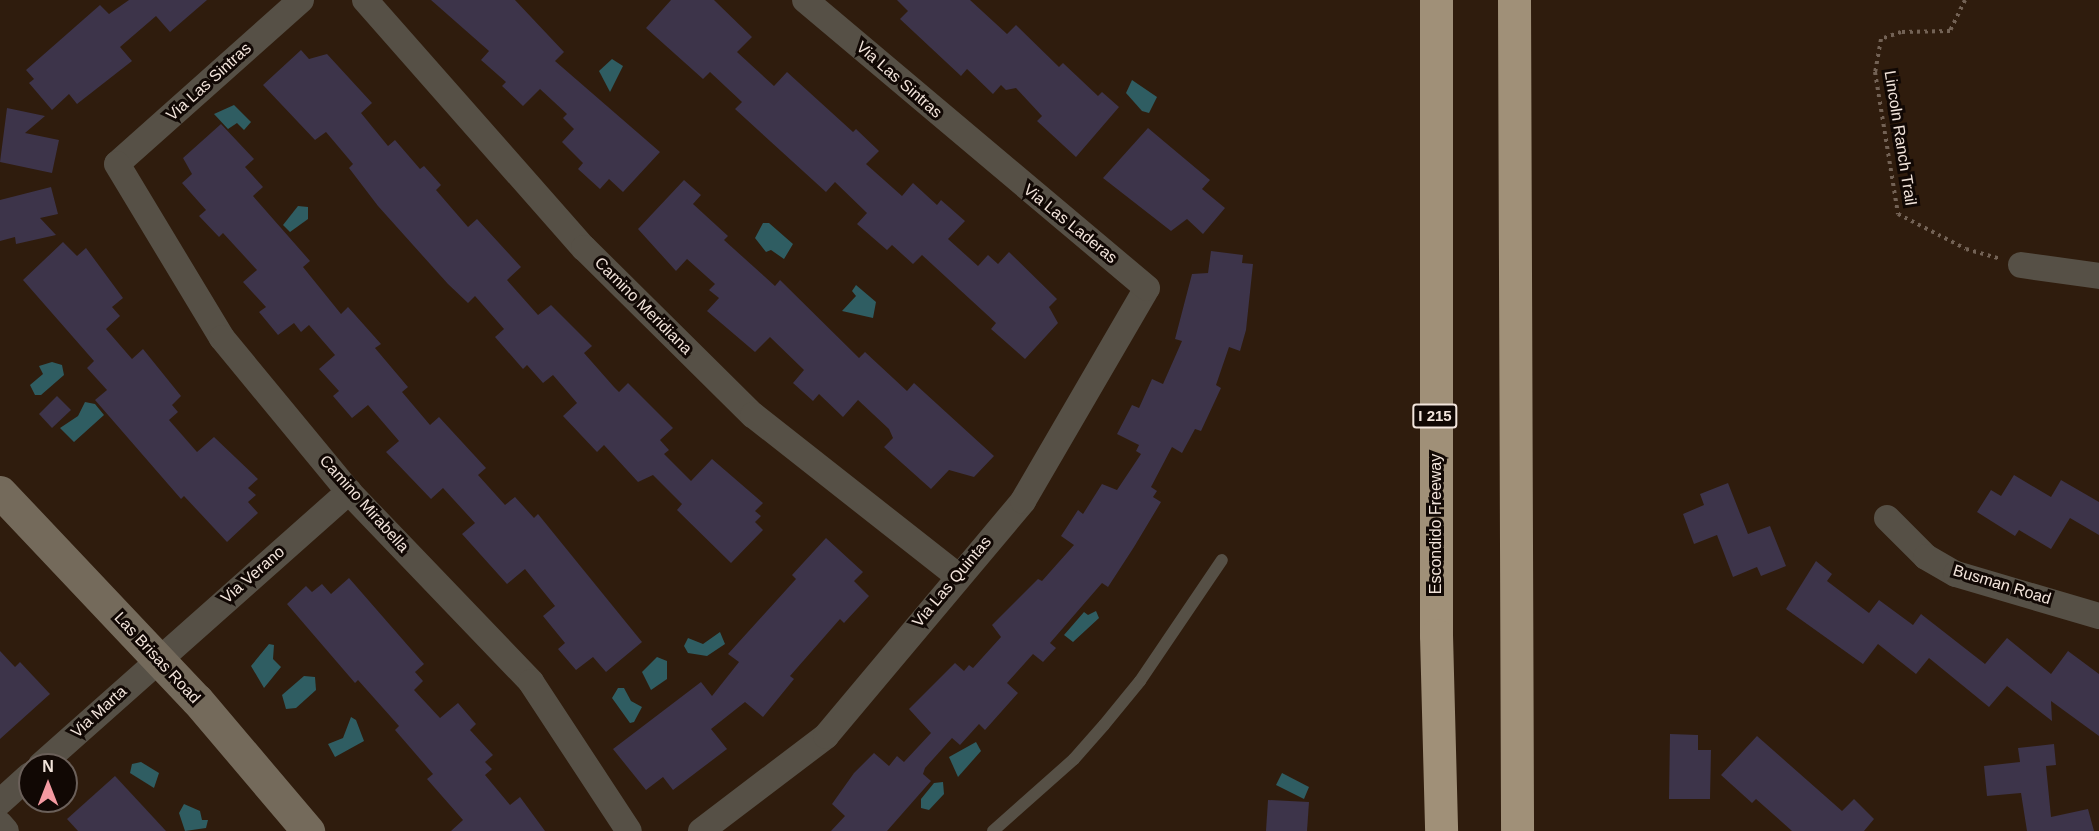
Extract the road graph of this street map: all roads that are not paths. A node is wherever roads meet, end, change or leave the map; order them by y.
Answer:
1 (301, 0) edge
2 (365, 0) edge
3 (805, 0) edge
4 (1436, 0) edge
5 (1514, 0) edge
6 (993, 161) joint
7 (117, 164) joint
8 (2021, 265) road end
9 (2099, 276) edge
10 (1147, 288) joint
11 (0, 492) edge
12 (349, 492) junction
13 (1887, 518) dead end
14 (1222, 560) dead end
15 (956, 575) junction
16 (2099, 616) edge
17 (158, 658) junction
18 (53, 753) edge
19 (18, 786) edge
20 (0, 802) edge
21 (0, 824) edge
22 (6, 831) edge
23 (308, 831) edge
24 (629, 831) edge
25 (701, 831) edge
26 (993, 831) edge
27 (1441, 831) edge
28 (1517, 831) edge

1 - 7 street, Via Las Sintras
2 - 15 street, Camino Meridiana
3 - 6 street, Via Las Sintras
4 - 27 highway, Escondido Freeway / I 215
5 - 28 highway
6 - 10 street, Via Las Laderas
7 - 12 street, Camino Mirabella
8 - 9 street
10 - 15 street, Via Las Quintas
11 - 17 street, Las Brisas Road
12 - 17 street, Via Verano
12 - 24 street, Camino Mirabella
13 - 16 street, Busman Road
14 - 26 lane
15 - 25 street, Via Las Quintas
17 - 18 street, Via Marta
17 - 23 street, Las Brisas Road
19 - 20 street
21 - 22 street

